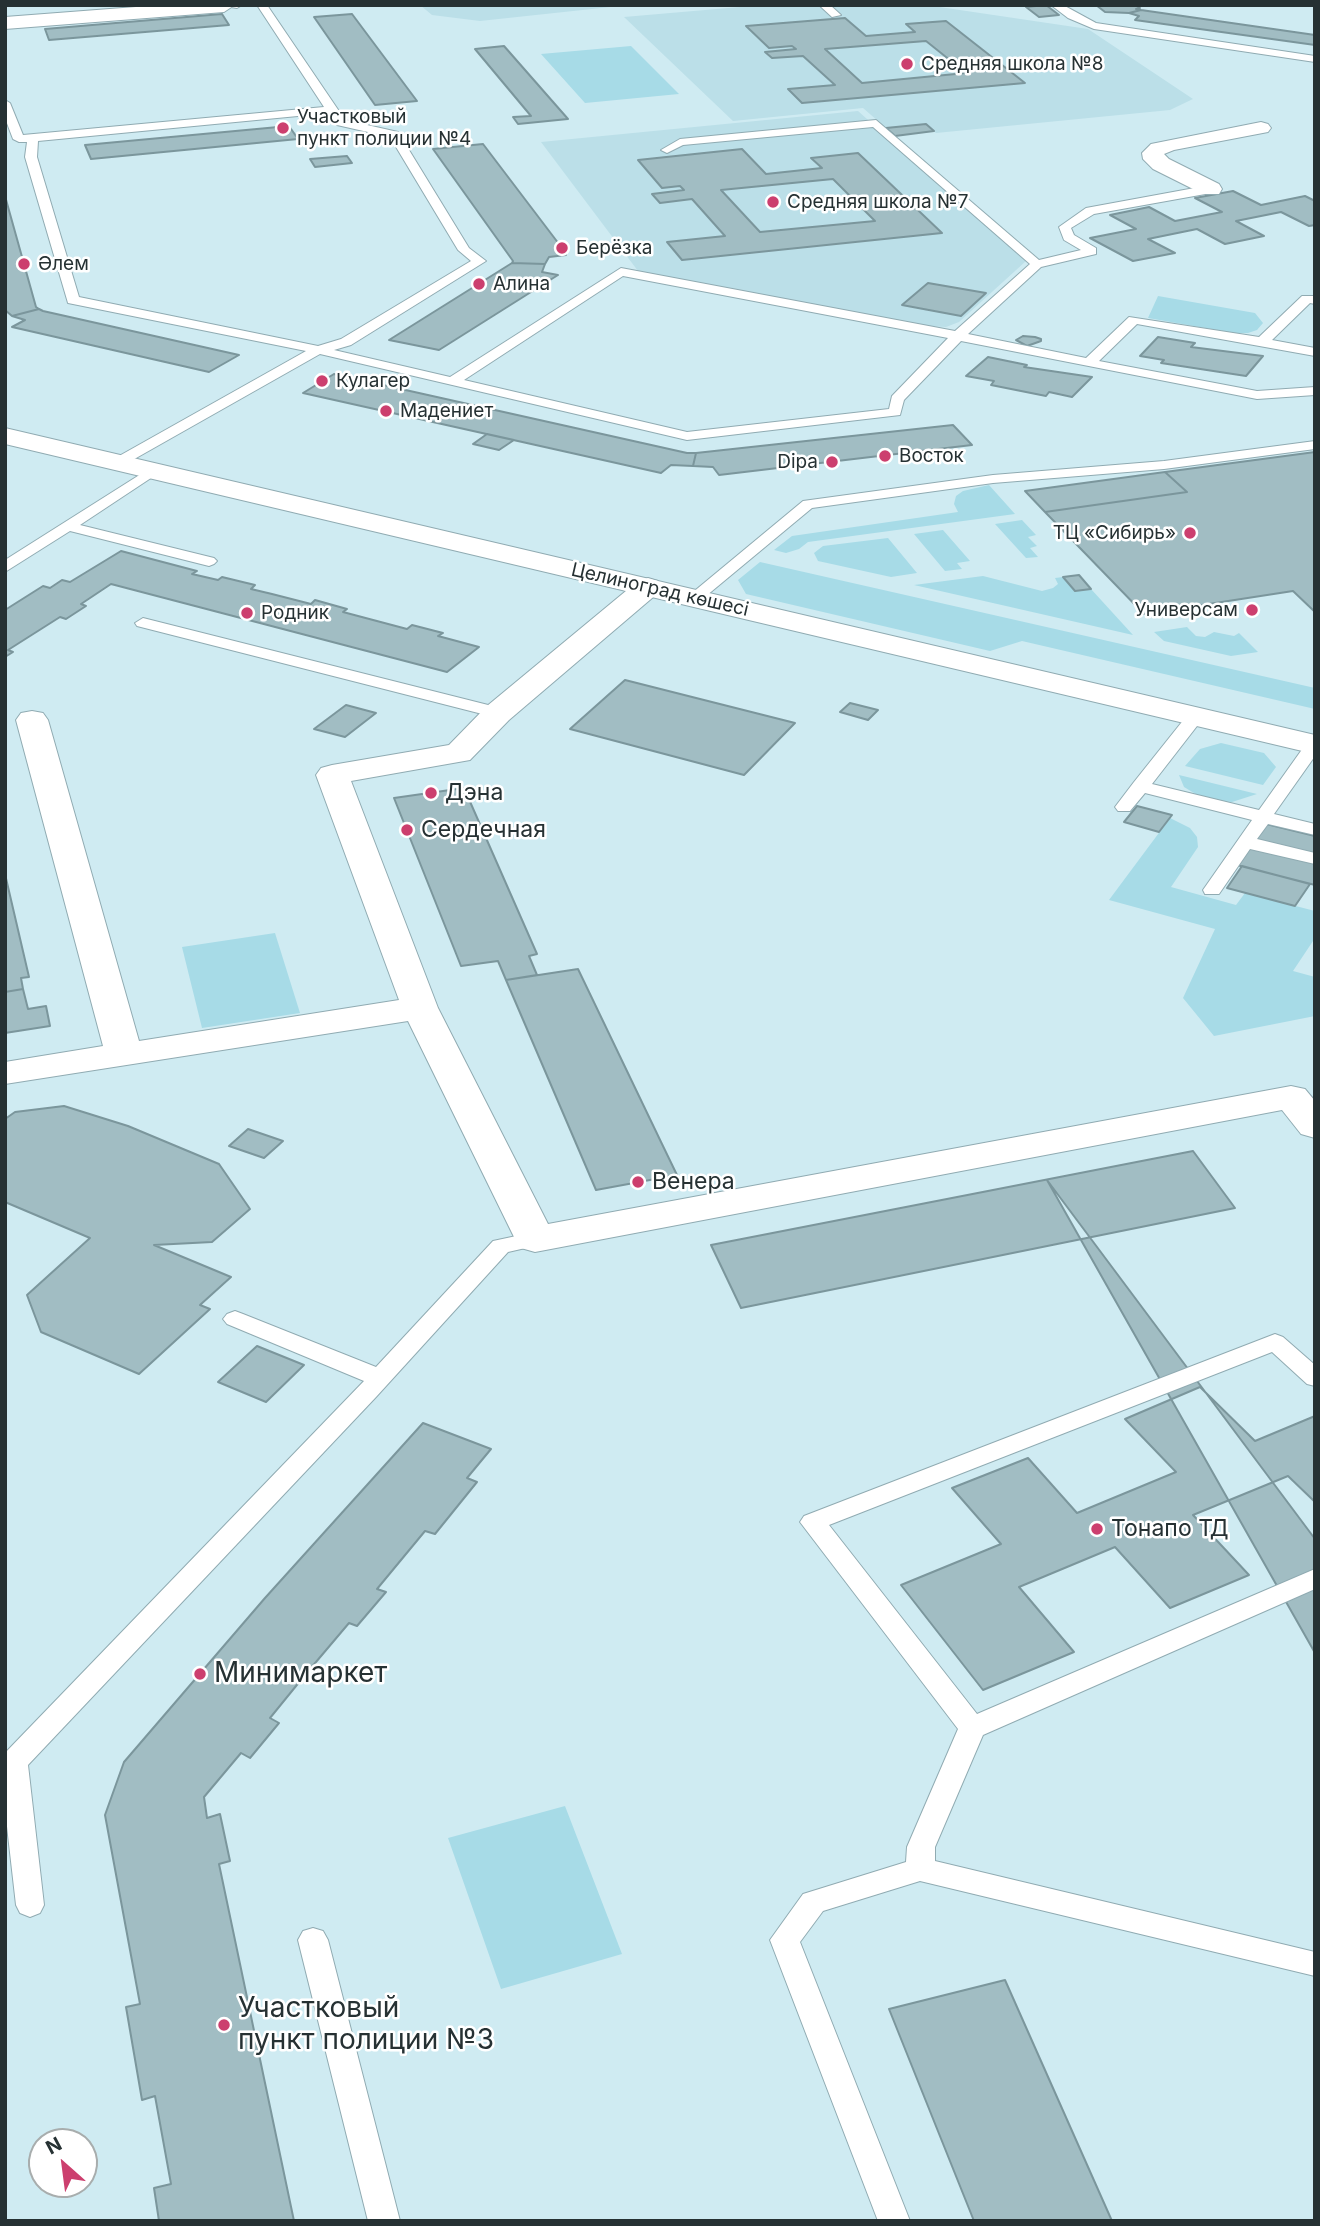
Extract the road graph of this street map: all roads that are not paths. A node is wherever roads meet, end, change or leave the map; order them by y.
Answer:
1 (262, 5) edge
2 (824, 5) edge
3 (1056, 5) edge
4 (228, 6) edge
5 (836, 15) dead end
6 (5, 23) edge
7 (1315, 59) edge
8 (5, 103) edge
9 (333, 110) junction
10 (1261, 128) dead end
11 (26, 139) junction
12 (5, 140) edge
13 (667, 150) dead end
14 (1211, 189) joint
15 (1037, 264) junction
16 (1315, 300) edge
17 (958, 336) junction
18 (1262, 342) junction
19 (318, 350) junction
20 (1315, 352) edge
21 (1089, 363) junction
22 (453, 381) junction
23 (1315, 391) edge
24 (5, 436) edge
25 (1315, 445) edge
26 (117, 463) junction
27 (152, 471) junction
28 (68, 526) junction
29 (209, 561) dead end
30 (5, 567) edge
31 (648, 587) junction
32 (694, 598) junction
33 (143, 623) dead end
34 (498, 713) junction
35 (1195, 717) junction
36 (32, 720) dead end
37 (1314, 745) edge
38 (1140, 786) junction
39 (1124, 807) dead end
40 (1264, 817) junction
41 (1315, 830) edge
42 (1246, 842) junction
43 (1315, 859) edge
44 (1212, 890) dead end
45 (420, 1008) junction
46 (124, 1055) junction
47 (5, 1073) edge
48 (1315, 1126) edge
49 (535, 1239) junction
50 (235, 1319) dead end
51 (380, 1378) junction
52 (1315, 1378) edge
53 (1315, 1578) edge
54 (972, 1728) junction
55 (920, 1869) junction
56 (30, 1905) dead end
57 (313, 1940) dead end
58 (1315, 1964) edge
59 (384, 2221) edge
60 (894, 2221) edge

1 - 9 lane
2 - 5 lane
3 - 7 lane
4 - 6 street
8 - 11 lane
9 - 11 lane
9 - 19 lane
10 - 14 street
11 - 12 lane
11 - 19 lane
13 - 15 lane
14 - 15 lane
15 - 17 lane
16 - 18 lane
17 - 21 lane
17 - 22 lane
17 - 22 lane
18 - 20 lane
18 - 21 lane
19 - 22 lane
19 - 26 lane
21 - 23 lane
24 - 26 street, Целиноград көшесі
25 - 32 lane
26 - 27 street, Целиноград көшесі
27 - 28 lane
27 - 31 street, Целиноград көшесі
28 - 29 lane
28 - 30 lane
31 - 32 street, Целиноград көшесі
31 - 34 street
32 - 35 street, Целиноград көшесі
33 - 34 lane
34 - 45 street
35 - 37 street, Целиноград көшесі
35 - 38 lane
36 - 46 street
37 - 40 lane
38 - 39 lane
38 - 40 lane
40 - 41 lane
40 - 42 lane
42 - 43 lane
42 - 44 lane
45 - 46 street
45 - 49 street
46 - 47 street
48 - 49 street
49 - 51 lane
50 - 51 lane
51 - 56 lane
52 - 54 lane
53 - 54 lane
54 - 55 lane
55 - 58 lane
55 - 60 lane
57 - 59 lane

